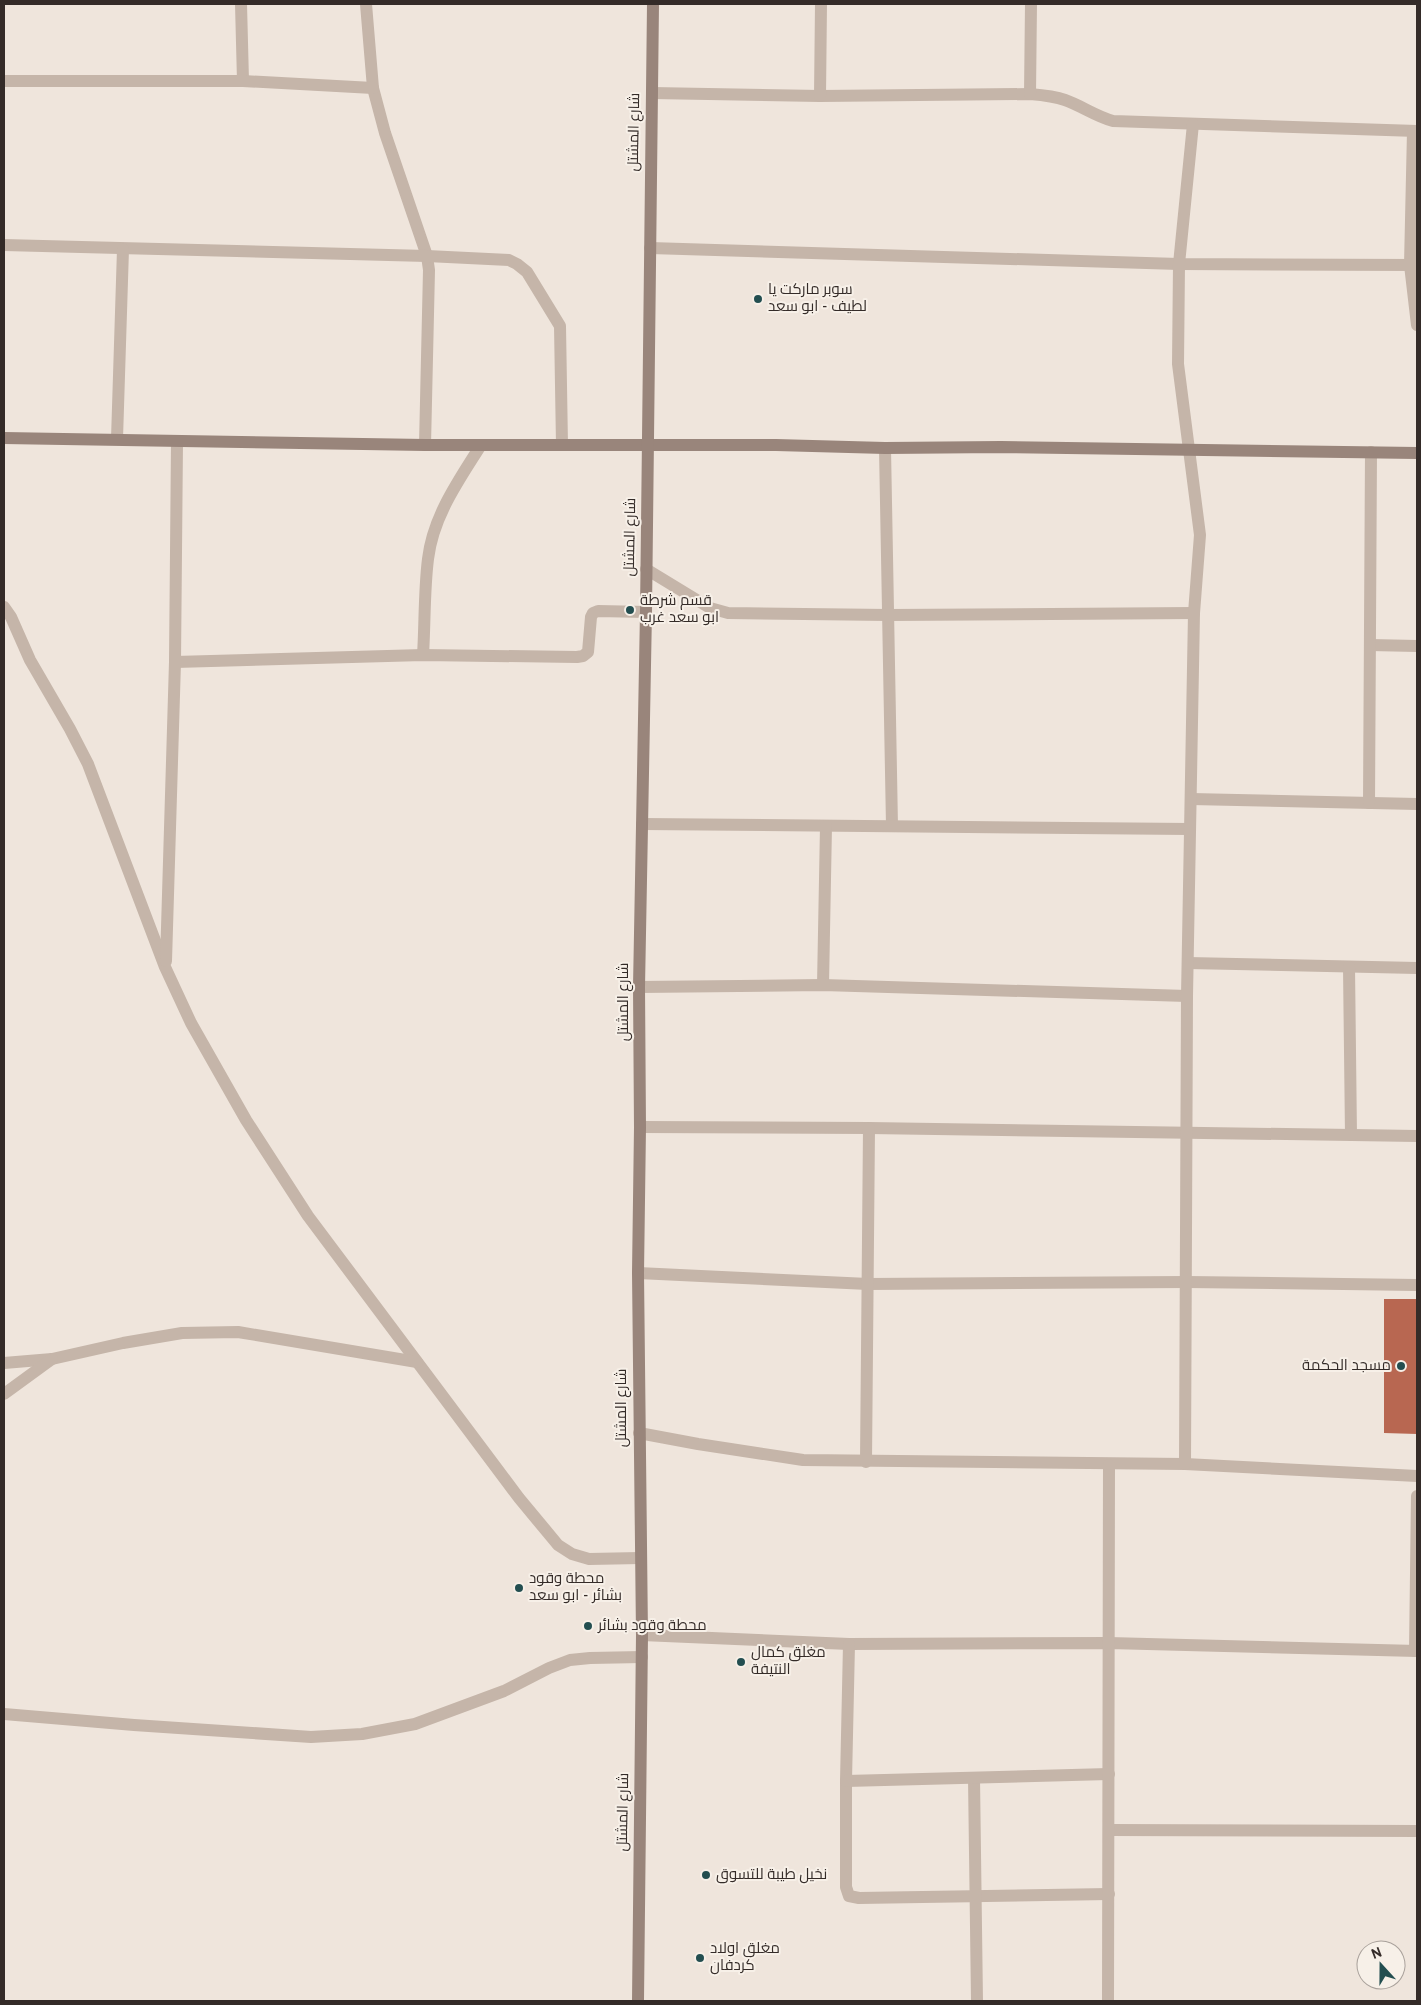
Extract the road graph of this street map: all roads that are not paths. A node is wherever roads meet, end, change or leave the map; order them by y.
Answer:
1 (241, 4) edge
2 (366, 4) edge
3 (653, 4) edge
4 (821, 4) edge
5 (1031, 4) edge
6 (4, 81) edge
7 (243, 82) junction
8 (373, 88) junction
9 (652, 93) junction
10 (1030, 94) junction
11 (820, 96) junction
12 (1193, 124) junction
13 (1415, 131) edge
14 (4, 245) edge
15 (650, 248) junction
16 (123, 249) junction
17 (427, 256) junction
18 (1180, 264) junction
19 (1414, 265) edge
20 (1417, 325) edge
21 (4, 438) edge
22 (117, 439) junction
23 (177, 442) junction
24 (425, 444) junction
25 (648, 444) junction
26 (481, 445) junction
27 (562, 445) junction
28 (885, 448) junction
29 (1189, 450) junction
30 (1371, 452) junction
31 (1417, 453) edge
32 (646, 569) junction
33 (4, 607) edge
34 (646, 612) junction
35 (1194, 613) junction
36 (888, 615) junction
37 (1370, 645) junction
38 (1417, 646) edge
39 (423, 655) junction
40 (174, 662) junction
41 (1191, 799) junction
42 (1369, 803) junction
43 (1417, 804) edge
44 (642, 824) junction
45 (826, 826) junction
46 (892, 826) junction
47 (1190, 829) junction
48 (1188, 963) junction
49 (165, 967) junction
50 (1349, 967) junction
51 (1417, 968) edge
52 (823, 985) junction
53 (639, 987) junction
54 (1187, 996) junction
55 (640, 1127) junction
56 (869, 1128) junction
57 (1186, 1132) junction
58 (1351, 1135) junction
59 (1417, 1136) edge
60 (638, 1273) junction
61 (1187, 1282) junction
62 (868, 1284) junction
63 (1417, 1286) edge
64 (52, 1359) junction
65 (417, 1362) junction
66 (4, 1363) edge
67 (4, 1394) edge
68 (639, 1433) junction
69 (866, 1462) junction
70 (1109, 1464) junction
71 (1185, 1464) junction
72 (1417, 1476) edge
73 (1417, 1496) edge
74 (640, 1558) junction
75 (642, 1634) junction
76 (1109, 1643) junction
77 (849, 1644) junction
78 (1416, 1651) edge
79 (642, 1657) junction
80 (4, 1714) edge
81 (1109, 1774) junction
82 (974, 1778) junction
83 (846, 1781) junction
84 (1109, 1830) junction
85 (1417, 1831) edge
86 (1108, 1894) junction
87 (976, 1896) junction
88 (638, 2001) edge
89 (977, 2001) edge
90 (1108, 2001) edge

1 - 7 street
2 - 8 street
3 - 9 street, شارع المشتل
4 - 11 street
5 - 10 street
6 - 7 street
7 - 8 street
8 - 17 street
9 - 11 street
9 - 15 street, شارع المشتل
10 - 11 street
10 - 12 street
12 - 13 street
12 - 18 street
13 - 19 street
14 - 16 street
15 - 18 street
15 - 25 street, شارع المشتل
16 - 17 street
16 - 22 street
17 - 24 street
17 - 27 street
18 - 19 street
18 - 29 street
19 - 20 street
21 - 22 street
22 - 23 street
23 - 24 street
23 - 40 street
24 - 26 street
25 - 27 street
25 - 28 street
25 - 32 street, شارع المشتل
26 - 27 street
26 - 39 street
28 - 29 street
28 - 36 street
29 - 30 street
29 - 35 street
30 - 31 street
30 - 37 street
32 - 34 street, شارع المشتل
32 - 36 street
33 - 49 street
34 - 39 street
34 - 44 street, شارع المشتل
35 - 36 street
35 - 41 street
36 - 46 street
37 - 38 street
37 - 42 street
39 - 40 street
40 - 49 street
41 - 42 street
41 - 47 street
42 - 43 street
44 - 45 street
44 - 53 street, شارع المشتل
45 - 46 street
45 - 52 street
46 - 47 street
47 - 48 street
48 - 50 street
48 - 54 street
49 - 65 street
50 - 51 street
50 - 58 street
52 - 53 street
52 - 54 street
53 - 55 street, شارع المشتل
54 - 57 street
55 - 56 street
55 - 60 street, شارع المشتل
56 - 57 street
56 - 62 street
57 - 58 street
57 - 61 street
58 - 59 street
60 - 62 street
60 - 68 street, شارع المشتل
61 - 62 street
61 - 63 street
61 - 71 street
62 - 69 street
64 - 65 street
64 - 66 street
64 - 67 street
65 - 74 street
68 - 69 street
68 - 74 street, شارع المشتل
69 - 70 street
70 - 71 street
70 - 76 street
71 - 72 street
73 - 78 street
74 - 75 street, شارع المشتل
75 - 77 street
75 - 79 street, شارع المشتل
76 - 77 street
76 - 78 street
76 - 81 street
77 - 83 street
79 - 80 street
79 - 88 street, شارع المشتل
81 - 82 street
81 - 84 street
82 - 83 street
82 - 87 street
83 - 87 street
84 - 85 street
84 - 86 street
86 - 87 street
86 - 90 street
87 - 89 street

